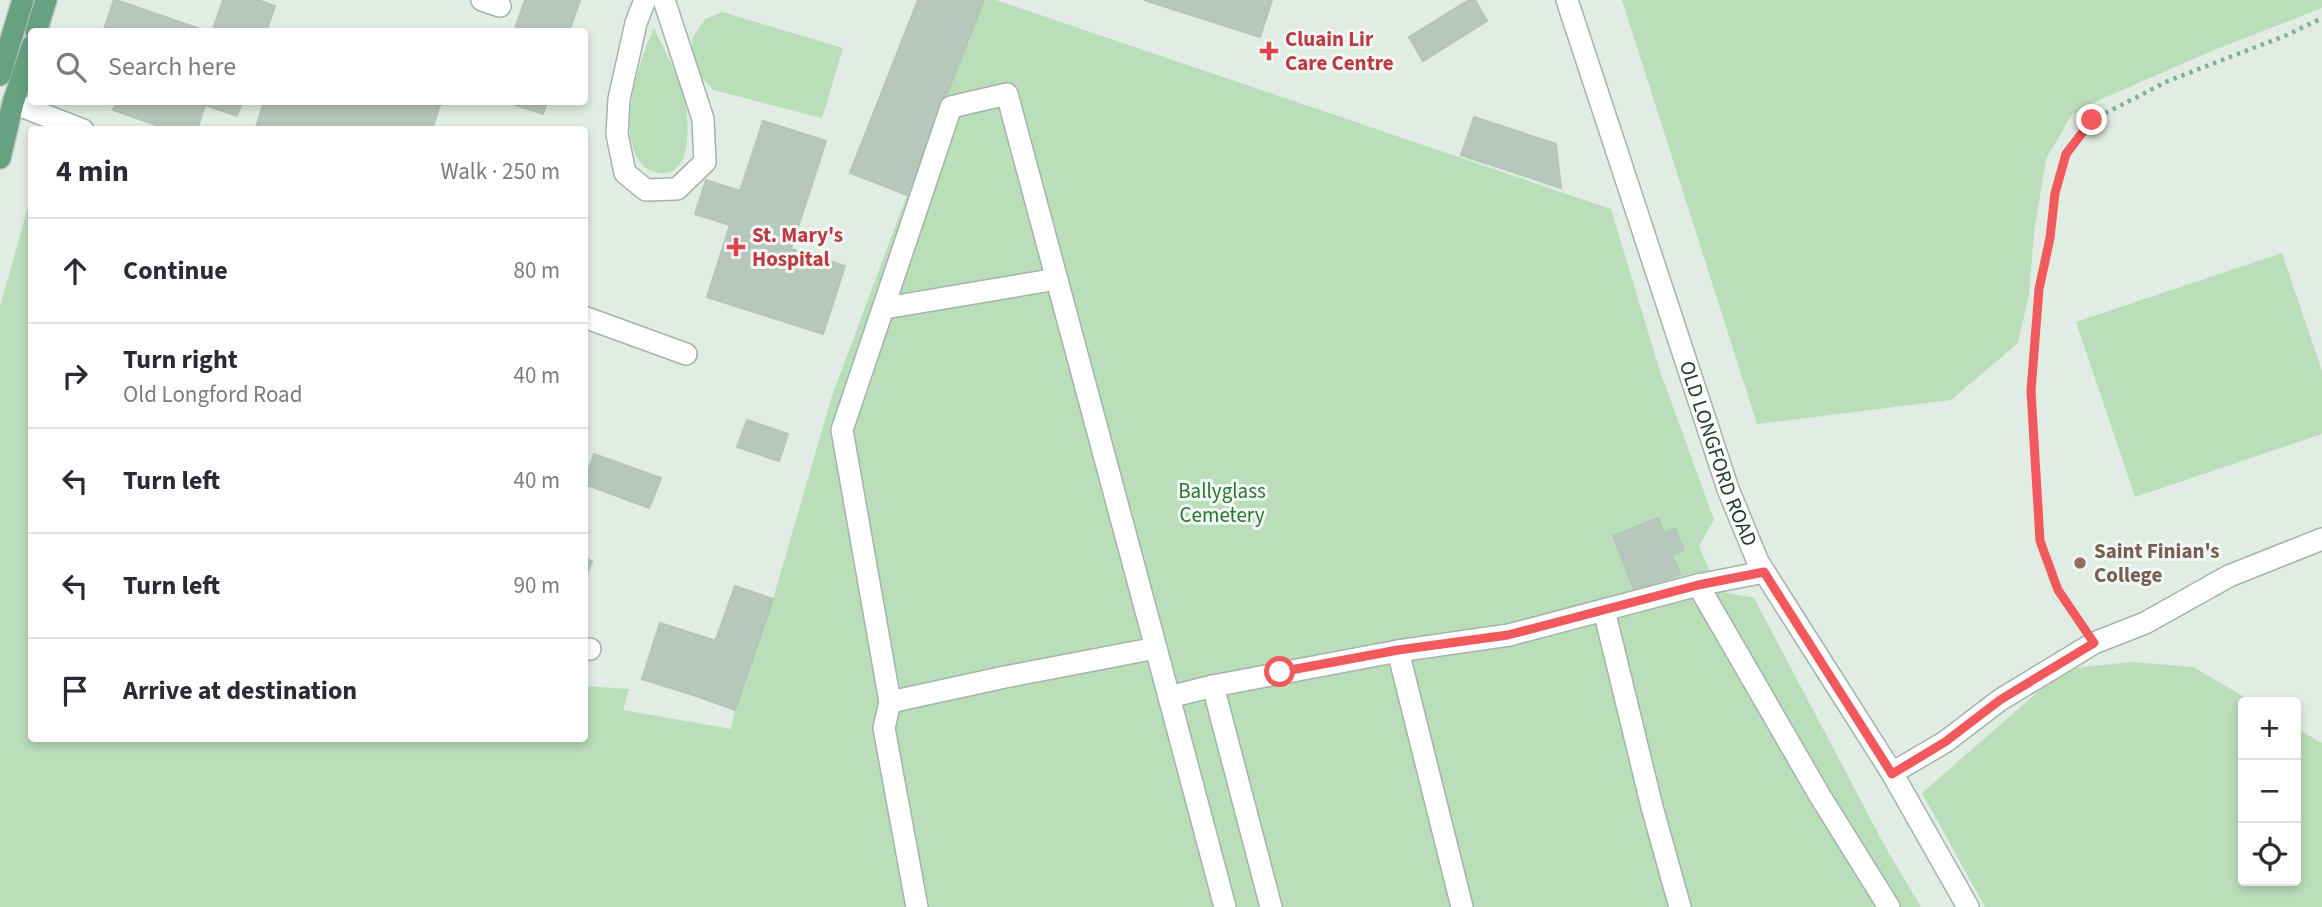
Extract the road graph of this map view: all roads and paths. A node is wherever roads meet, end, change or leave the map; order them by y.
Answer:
1 (23, 0) edge
2 (46, 0) edge
3 (646, 0) edge
4 (664, 0) edge
5 (1567, 0) edge
6 (2322, 18) edge
7 (37, 28) edge
8 (28, 49) edge
9 (7, 67) edge
10 (13, 103) junction
11 (73, 126) edge
12 (0, 158) edge
13 (1057, 279) junction
14 (885, 308) junction
15 (588, 318) edge
16 (686, 354) dead end
17 (2322, 539) edge
18 (1764, 572) junction
19 (1698, 585) junction
20 (1604, 610) junction
21 (2094, 643) junction
22 (1156, 648) junction
23 (1398, 650) junction
24 (1213, 685) junction
25 (1169, 697) junction
26 (890, 702) junction
27 (1892, 774) junction
28 (917, 907) edge
29 (1225, 907) edge
30 (1271, 907) edge
31 (1462, 907) edge
32 (1680, 907) edge
33 (1889, 907) edge
34 (1968, 907) edge

1 - 9 main road
2 - 7 main road
3 - 4 street
5 - 18 street, OLD LONGFORD ROAD
6 - 21 path
8 - 9 main road
9 - 10 main road
10 - 11 street
10 - 12 main road
13 - 14 street
13 - 14 street
13 - 22 street
14 - 26 street
15 - 16 street
17 - 21 street
18 - 19 street
18 - 27 street, OLD LONGFORD ROAD
19 - 20 street
19 - 33 street
20 - 23 street
20 - 32 street
21 - 27 street
22 - 25 street
22 - 26 street
23 - 24 street
23 - 31 street
24 - 25 street
24 - 30 street
25 - 29 street
26 - 28 street
27 - 34 street, OLD LONGFORD ROAD

